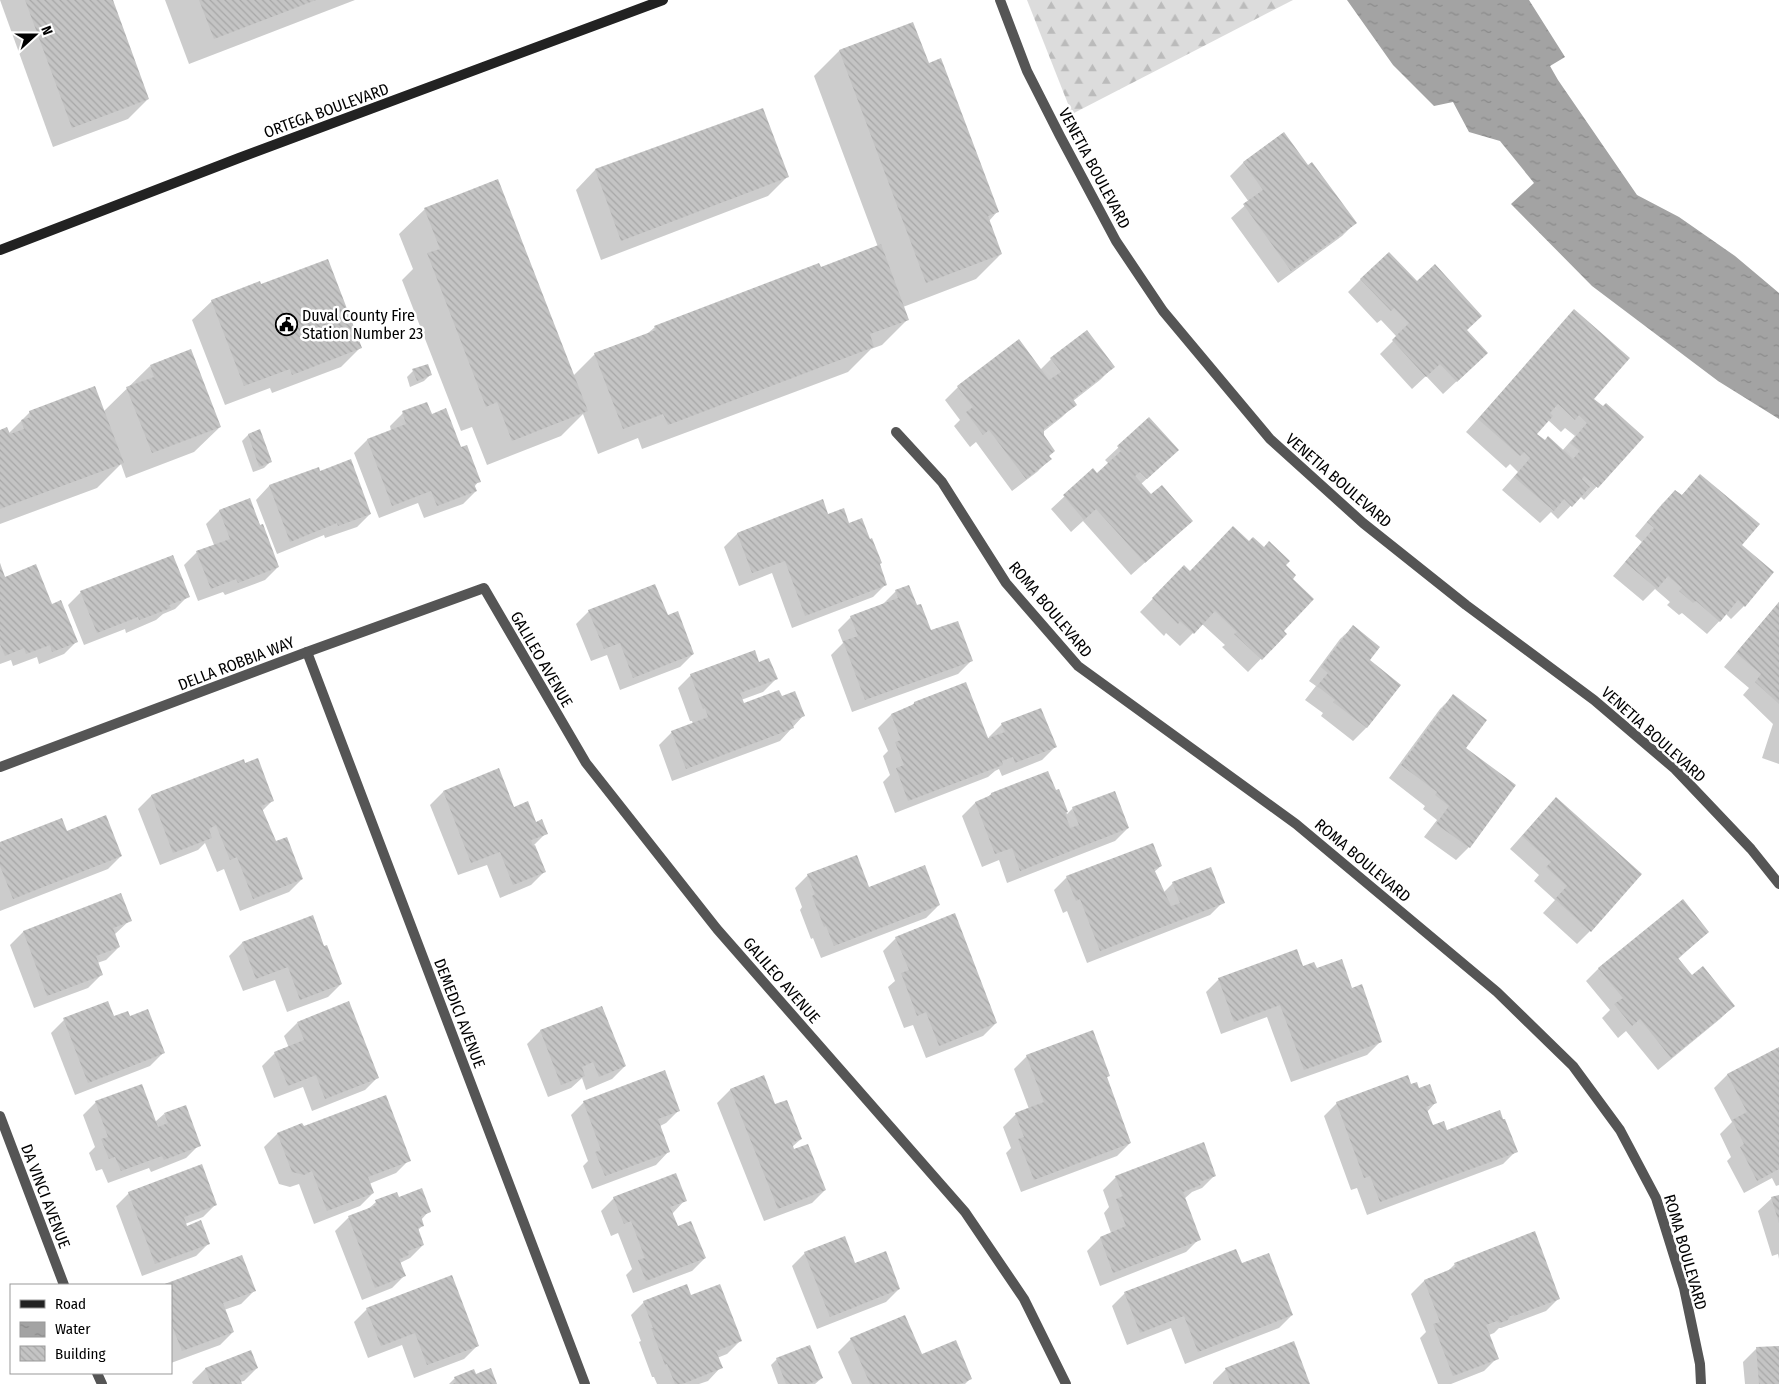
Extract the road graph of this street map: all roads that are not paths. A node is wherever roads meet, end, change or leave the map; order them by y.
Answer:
1 (663, 0) edge
2 (1000, 0) edge
3 (0, 250) edge
4 (896, 432) dead end
5 (484, 588) joint
6 (307, 652) junction
7 (0, 768) edge
8 (1779, 884) edge
9 (0, 1116) edge
10 (64, 1284) edge
11 (585, 1384) edge
12 (1066, 1384) edge
13 (1701, 1384) edge

1 - 3 main road, ORTEGA BOULEVARD
2 - 8 street, VENETIA BOULEVARD
4 - 13 street, ROMA BOULEVARD
5 - 6 street, DELLA ROBBIA WAY
5 - 12 street, GALILEO AVENUE
6 - 7 street, DELLA ROBBIA WAY
6 - 11 street, DEMEDICI AVENUE
9 - 10 street, DA VINCI AVENUE

